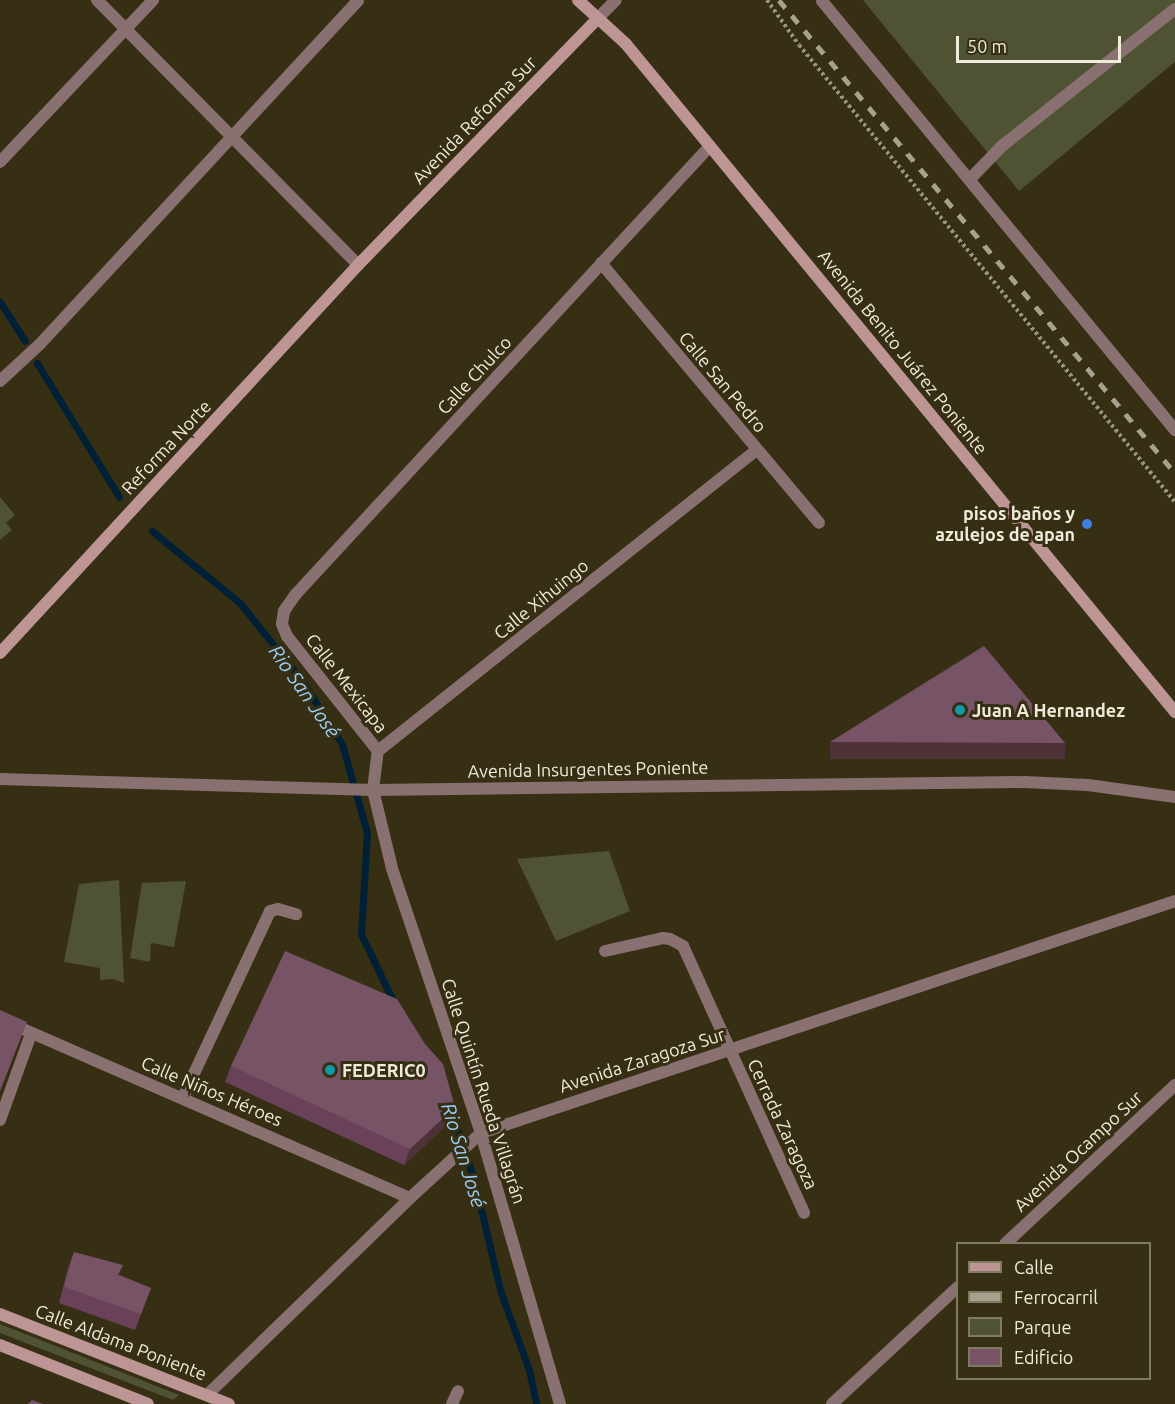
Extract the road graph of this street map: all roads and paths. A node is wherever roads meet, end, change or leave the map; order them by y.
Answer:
1 (97, 0) edge
2 (153, 0) edge
3 (358, 0) edge
4 (578, 0) edge
5 (616, 0) edge
6 (767, 0) edge
7 (822, 1) edge
8 (1175, 9) edge
9 (598, 18) junction
10 (127, 29) junction
11 (233, 136) junction
12 (710, 146) junction
13 (0, 162) edge
14 (970, 179) junction
15 (601, 263) junction
16 (358, 265) junction
17 (0, 381) edge
18 (1175, 430) edge
19 (756, 450) junction
20 (1175, 502) edge
21 (819, 523) dead end
22 (287, 636) joint
23 (0, 653) edge
24 (1175, 712) edge
25 (378, 752) junction
26 (0, 779) edge
27 (369, 789) junction
28 (1175, 797) edge
29 (1175, 901) edge
30 (296, 914) dead end
31 (605, 951) dead end
32 (0, 1019) edge
33 (31, 1034) junction
34 (729, 1050) junction
35 (1175, 1085) edge
36 (183, 1097) junction
37 (0, 1120) edge
38 (482, 1133) junction
39 (410, 1198) junction
40 (804, 1213) dead end
41 (1007, 1242) edge
42 (956, 1288) edge
43 (0, 1314) edge
44 (0, 1345) edge
45 (458, 1391) dead end
46 (203, 1400) edge
47 (148, 1404) edge
48 (229, 1404) edge
49 (452, 1404) edge
50 (560, 1404) edge
51 (832, 1404) edge

1 - 10 street
2 - 10 street
3 - 11 street
4 - 9 main road, Avenida Benito Juárez Poniente
5 - 9 street, Avenida Reforma Sur
6 - 20 path
7 - 14 street
8 - 14 street
9 - 12 main road, Avenida Benito Juárez Poniente
9 - 16 main road, Avenida Reforma Sur
10 - 11 street
10 - 13 street
11 - 16 street
11 - 17 street
12 - 15 street, Calle Chulco
12 - 24 main road, Avenida Benito Juárez Poniente
14 - 18 street
15 - 19 street, Calle San Pedro
15 - 22 street, Calle Chulco
16 - 23 main road, Reforma Norte
19 - 21 street, Calle San Pedro
19 - 25 street, Calle Xihuingo
22 - 25 street, Calle Mexicapa
25 - 27 street
26 - 27 street, Avenida Insurgentes Poniente
27 - 28 street, Avenida Insurgentes Poniente
27 - 38 street, Calle Quintín Rueda Villagrán
29 - 34 street, Avenida Zaragoza Sur
30 - 36 street
31 - 34 street, Cerrada Zaragoza
32 - 33 street, Calle Niños Héroes
33 - 36 street, Calle Niños Héroes
33 - 37 street
34 - 38 street, Avenida Zaragoza Sur
34 - 40 street, Cerrada Zaragoza
35 - 41 street, Avenida Ocampo Sur
36 - 39 street, Calle Niños Héroes
38 - 39 street, Avenida Zaragoza Sur
38 - 50 street, Calle Quintín Rueda Villagrán
39 - 46 street, Avenida Zaragoza Sur
42 - 51 street
43 - 46 main road, Calle Aldama Poniente
44 - 47 main road
45 - 49 street
46 - 48 main road, Calle Aldama Poniente

